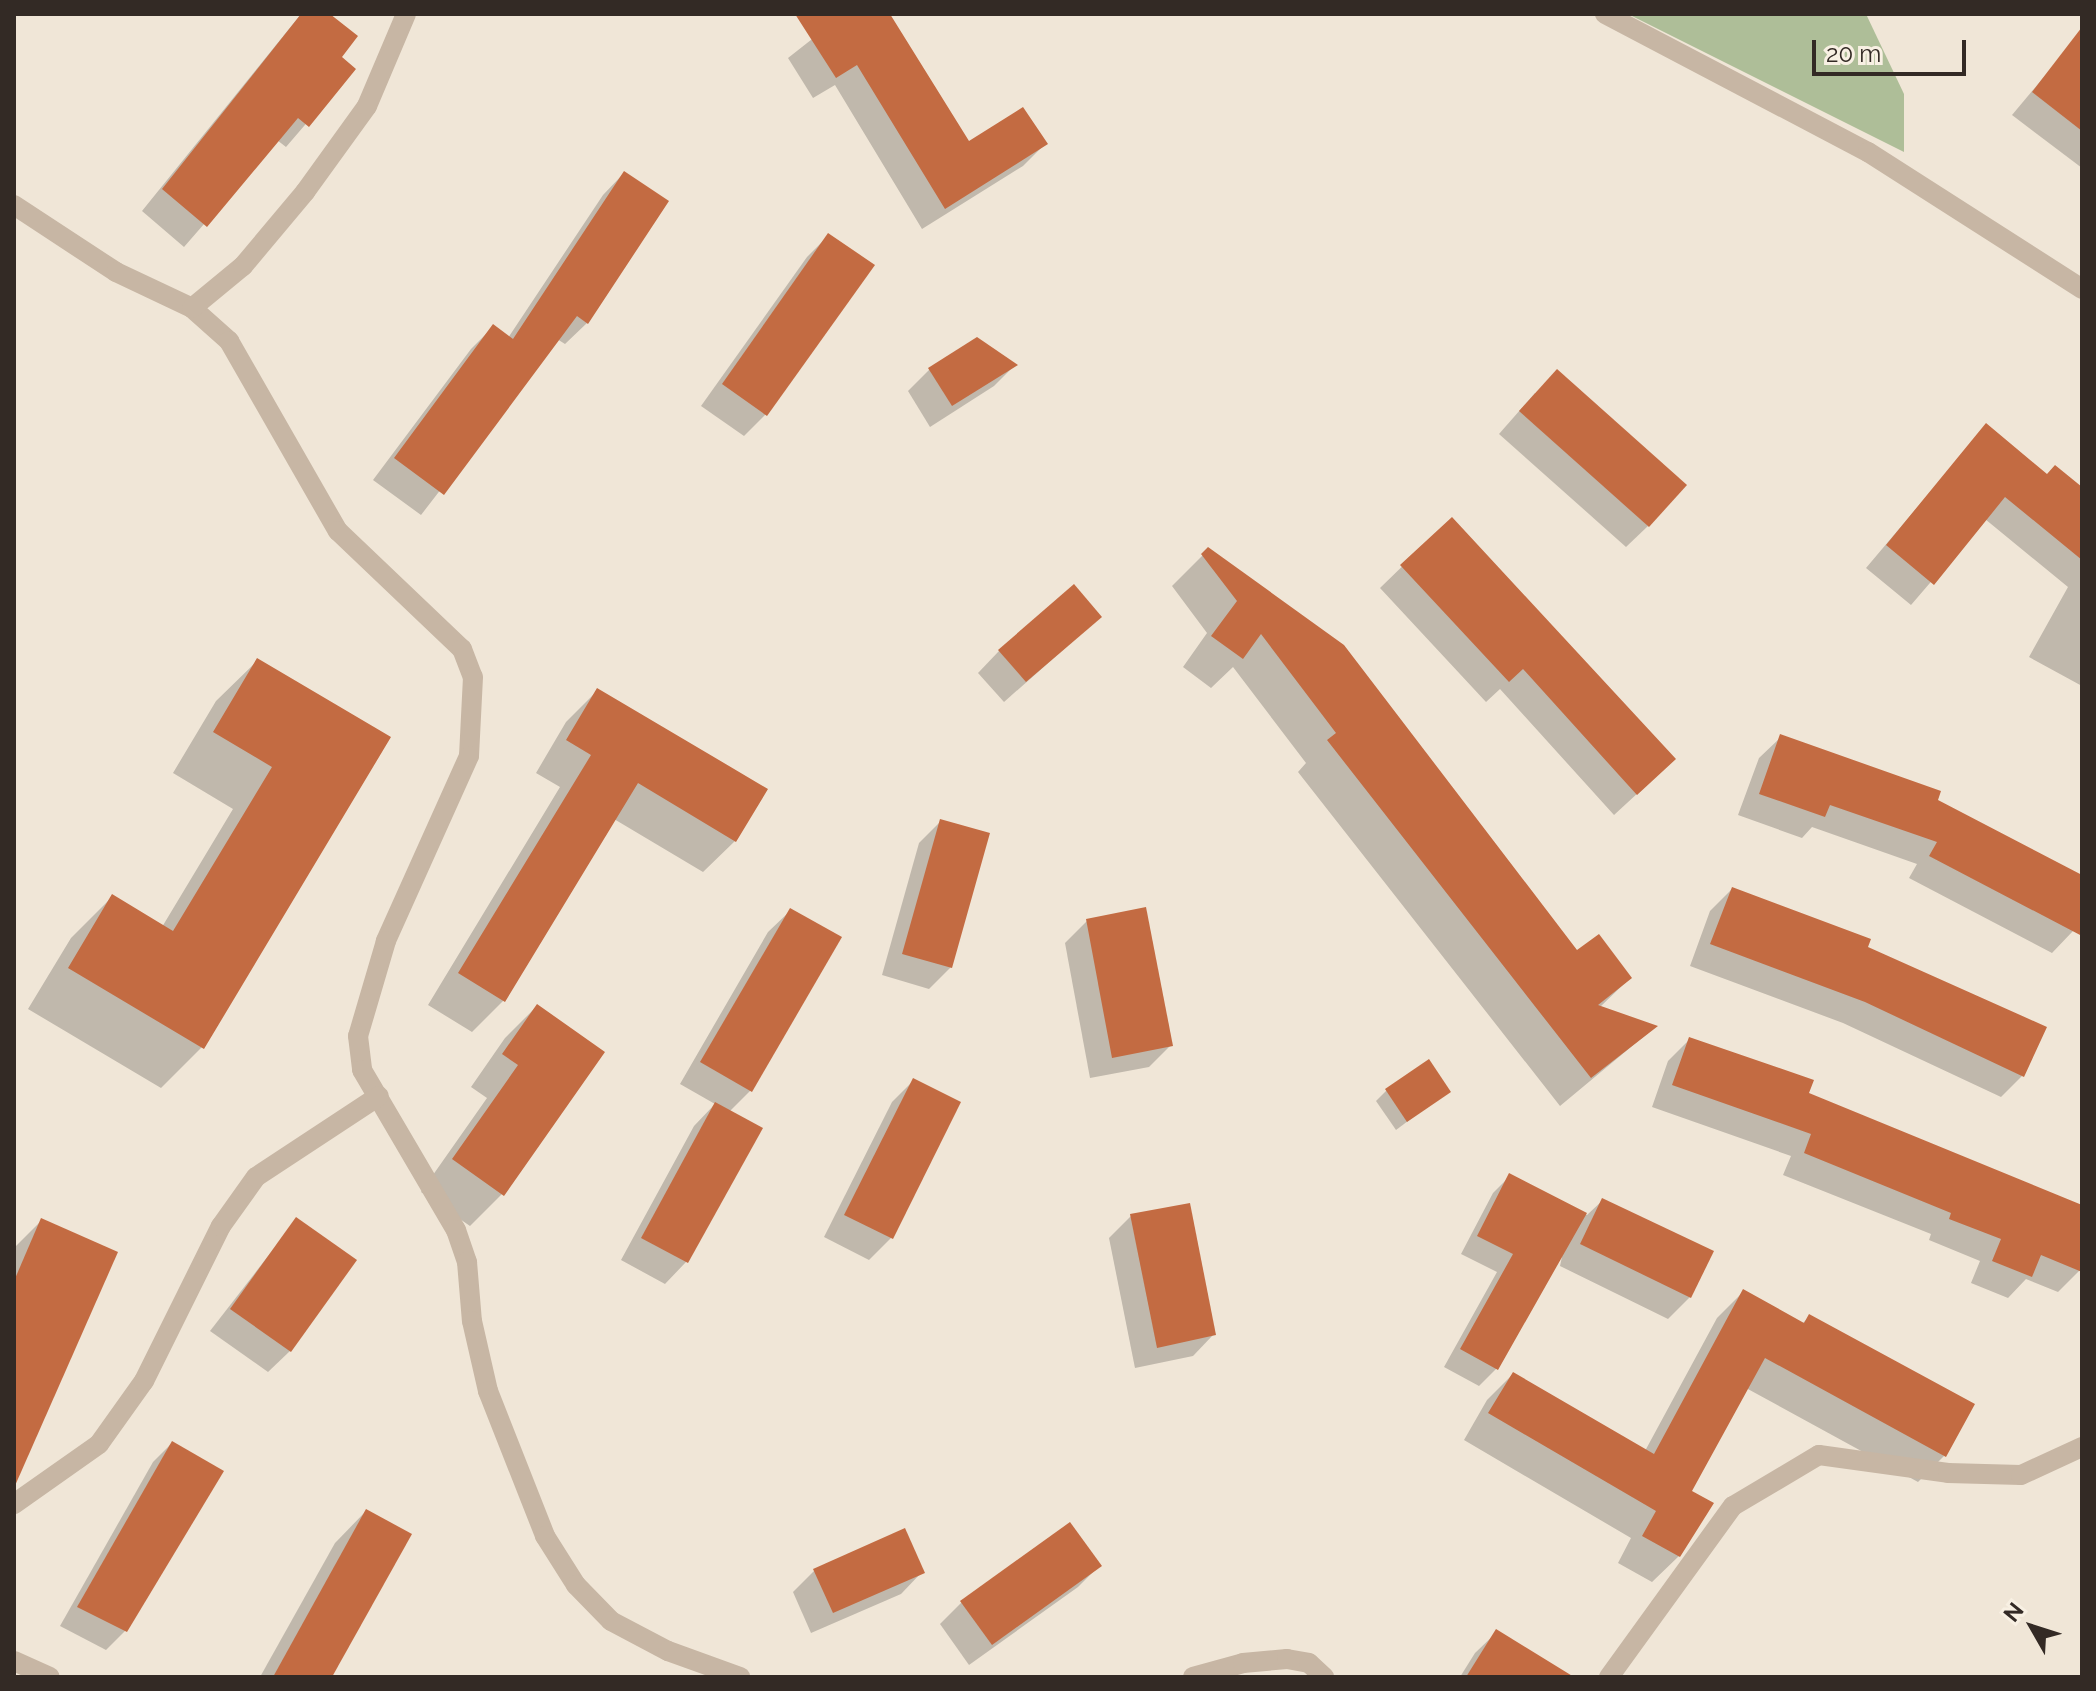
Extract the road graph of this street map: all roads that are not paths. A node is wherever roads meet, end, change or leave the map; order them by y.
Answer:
1 (406, 14) edge
2 (1605, 14) edge
3 (14, 205) edge
4 (2082, 289) edge
5 (192, 308) junction
6 (379, 1096) junction
7 (2082, 1447) edge
8 (14, 1504) edge
9 (14, 1661) edge
10 (50, 1677) edge
11 (735, 1677) edge
12 (1193, 1677) edge
13 (1324, 1677) edge
14 (1609, 1677) edge

1 - 5 street
2 - 4 street
3 - 5 street
5 - 6 street
6 - 8 street
6 - 11 street
7 - 14 street
9 - 10 street
12 - 13 street

